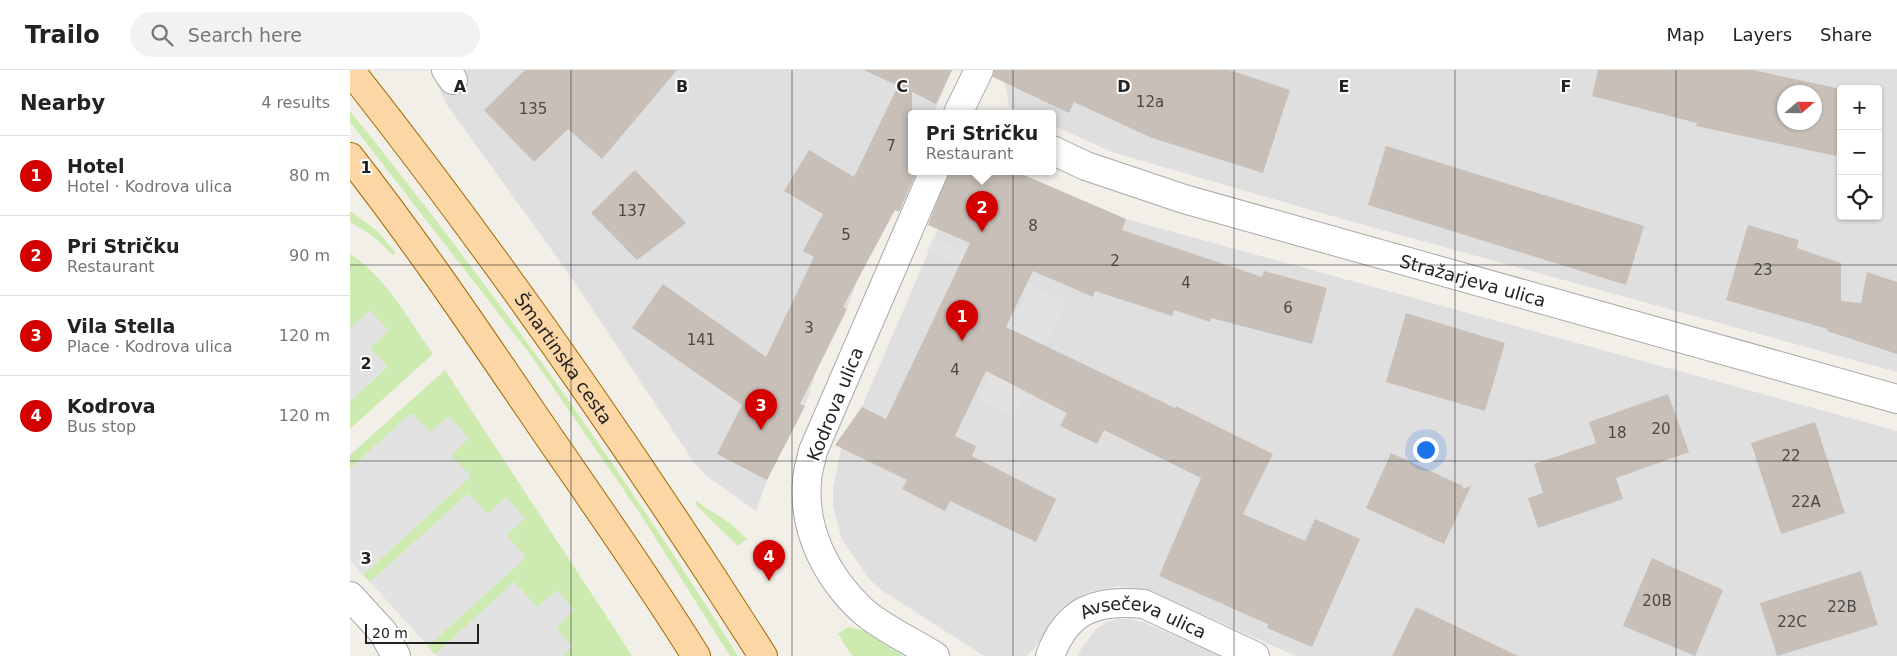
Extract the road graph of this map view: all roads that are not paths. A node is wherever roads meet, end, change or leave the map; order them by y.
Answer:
1 (350, 70) edge
2 (979, 70) edge
3 (963, 110) edge
4 (1056, 152) edge
5 (350, 157) edge
6 (932, 175) edge
7 (1897, 399) edge
8 (350, 596) edge
9 (396, 656) edge
10 (696, 656) edge
11 (763, 656) edge
12 (935, 656) edge
13 (1050, 656) edge
14 (1254, 656) edge

1 - 11 main road, Šmartinska cesta
2 - 3 street
4 - 7 street, Stražarjeva ulica
5 - 10 main road
6 - 12 street, Kodrova ulica
8 - 9 street
13 - 14 street, Avsečeva ulica

